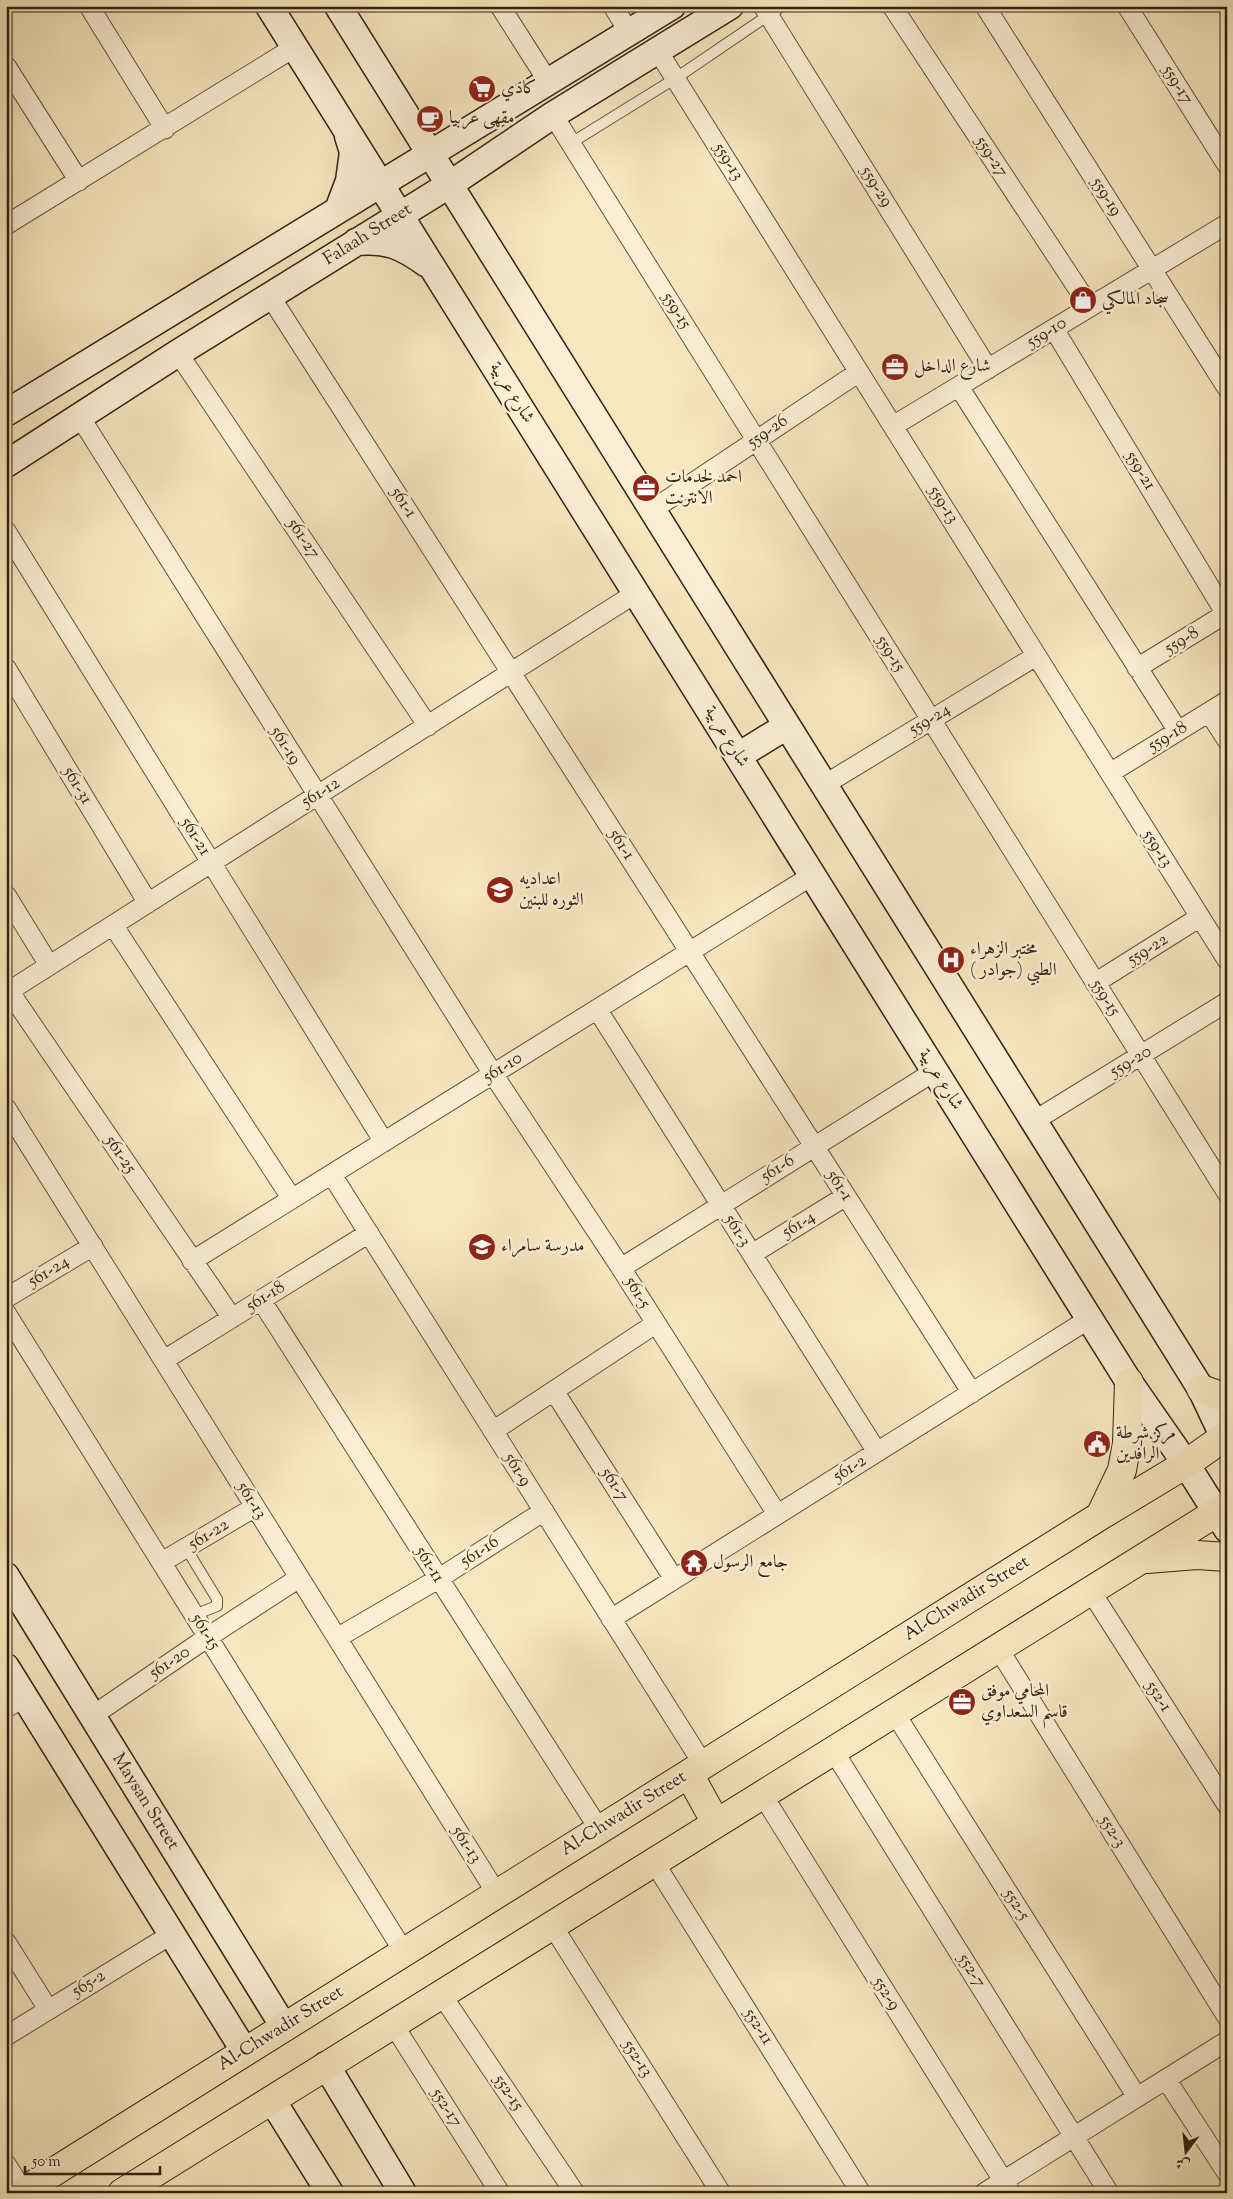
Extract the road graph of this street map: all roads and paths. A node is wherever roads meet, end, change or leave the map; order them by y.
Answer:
1 (89, 6) edge
2 (269, 6) edge
3 (338, 6) edge
4 (500, 6) edge
5 (613, 6) edge
6 (672, 6) edge
7 (730, 6) edge
8 (892, 6) edge
9 (985, 6) edge
10 (1127, 6) edge
11 (771, 9) edge
12 (630, 34) junction
13 (295, 47) junction
14 (658, 50) junction
15 (6, 66) edge
16 (676, 78) junction
17 (549, 83) junction
18 (400, 106) junction
19 (553, 115) junction
20 (344, 126) junction
21 (165, 129) junction
22 (468, 132) junction
23 (571, 143) junction
24 (430, 154) junction
25 (493, 156) junction
26 (1227, 164) edge
27 (79, 181) junction
28 (381, 185) junction
29 (449, 185) junction
30 (338, 210) junction
31 (399, 215) junction
32 (1227, 224) edge
33 (6, 225) edge
34 (480, 234) junction
35 (356, 242) junction
36 (433, 268) junction
37 (1152, 269) junction
38 (270, 296) junction
39 (1090, 307) junction
40 (1054, 329) junction
41 (178, 353) junction
42 (988, 369) junction
43 (859, 372) junction
44 (959, 386) junction
45 (1227, 388) edge
46 (6, 413) edge
47 (80, 417) junction
48 (893, 426) junction
49 (756, 440) junction
50 (6, 464) edge
51 (652, 510) junction
52 (6, 531) edge
53 (636, 593) junction
54 (1226, 614) edge
55 (1036, 656) junction
56 (6, 668) edge
57 (1137, 668) junction
58 (511, 673) junction
59 (1227, 701) edge
60 (1209, 712) junction
61 (930, 719) junction
62 (428, 726) junction
63 (787, 726) junction
64 (1178, 731) junction
65 (1227, 740) edge
66 (738, 756) junction
67 (1110, 773) junction
68 (824, 785) junction
69 (316, 796) junction
70 (211, 863) junction
71 (813, 875) junction
72 (6, 895) edge
73 (148, 903) junction
74 (1200, 917) junction
75 (113, 925) junction
76 (690, 952) junction
77 (1227, 960) edge
78 (49, 965) junction
79 (1096, 983) junction
80 (8, 992) edge
81 (1227, 1002) edge
82 (598, 1009) junction
83 (1141, 1056) junction
84 (935, 1071) junction
85 (493, 1074) junction
86 (6, 1108) edge
87 (1034, 1121) junction
88 (384, 1142) junction
89 (814, 1146) junction
90 (332, 1175) junction
91 (1227, 1193) edge
92 (846, 1196) junction
93 (292, 1200) junction
94 (721, 1205) junction
95 (369, 1234) junction
96 (92, 1246) junction
97 (752, 1254) junction
98 (192, 1261) junction
99 (621, 1268) junction
100 (6, 1298) edge
101 (261, 1300) junction
102 (6, 1313) edge
103 (232, 1318) junction
104 (1090, 1319) junction
105 (655, 1324) junction
106 (164, 1360) junction
107 (1129, 1382) junction
108 (1201, 1389) junction
109 (554, 1391) junction
110 (972, 1392) junction
111 (1227, 1398) edge
112 (493, 1431) junction
113 (1225, 1439) edge
114 (877, 1452) junction
115 (1186, 1464) junction
116 (255, 1507) junction
117 (544, 1511) junction
118 (777, 1514) junction
119 (1100, 1516) junction
120 (1224, 1516) edge
121 (186, 1548) junction
122 (1227, 1558) edge
123 (1140, 1559) junction
124 (162, 1562) junction
125 (6, 1576) edge
126 (299, 1578) junction
127 (438, 1579) junction
128 (674, 1579) junction
129 (1090, 1590) junction
130 (194, 1615) junction
131 (611, 1619) junction
132 (208, 1637) junction
133 (337, 1638) junction
134 (998, 1648) junction
135 (6, 1668) edge
136 (16, 1703) edge
137 (894, 1712) junction
138 (92, 1716) junction
139 (833, 1750) junction
140 (696, 1769) junction
141 (762, 1794) junction
142 (1227, 1804) edge
143 (716, 1823) junction
144 (599, 1830) junction
145 (654, 1862) junction
146 (497, 1894) junction
147 (552, 1925) junction
148 (172, 1934) junction
149 (6, 1942) edge
150 (404, 1952) junction
151 (441, 1994) junction
152 (48, 2010) junction
153 (1227, 2017) edge
154 (393, 2024) junction
155 (284, 2027) junction
156 (6, 2036) edge
157 (1227, 2041) edge
158 (245, 2052) junction
159 (326, 2066) junction
160 (1166, 2080) junction
161 (1137, 2097) junction
162 (272, 2100) junction
163 (1074, 2137) junction
164 (6, 2164) edge
165 (1227, 2173) edge
166 (151, 2185) edge
167 (1007, 2187) edge
168 (22, 2192) edge
169 (122, 2193) edge
170 (330, 2193) edge
171 (403, 2193) edge
172 (500, 2193) edge
173 (574, 2193) edge
174 (721, 2193) edge
175 (861, 2193) edge
176 (984, 2193) edge
177 (1109, 2193) edge

1 - 21 street
2 - 13 main road, شارع عربية
3 - 18 main road
4 - 17 street
5 - 12 street
6 - 12 main road, Falaah Street
7 - 14 main road, Falaah Street
8 - 39 street, 559-27
9 - 37 street, 559-19
10 - 26 street, 559-17
11 - 16 lane
11 - 42 street, 559-29
12 - 17 main road, Falaah Street
13 - 20 main road, شارع عربية
13 - 21 street
14 - 16 street, 559-13
14 - 19 main road, Falaah Street
15 - 27 street
16 - 23 lane
16 - 43 street, 559-13
17 - 22 main road, Falaah Street
18 - 22 main road
18 - 24 main road
19 - 23 street, 559-15
19 - 25 main road, Falaah Street
20 - 28 main road, شارع عربية
20 - 30 main road
21 - 27 street
22 - 24 main road, Falaah Street
23 - 49 street, 559-15
24 - 28 main road, Falaah Street
24 - 29 main road
25 - 29 main road, Falaah Street
25 - 34 main road
27 - 33 street
28 - 30 main road, Falaah Street
28 - 31 main road, شارع عربية
29 - 31 main road, Falaah Street
29 - 34 main road
30 - 46 main road, Falaah Street
31 - 35 main road, Falaah Street
31 - 36 main road, شارع عربية
32 - 37 street, 559-10
34 - 51 main road
35 - 36 main road
35 - 38 main road, Falaah Street
36 - 53 main road, شارع عربية
37 - 39 street, 559-10
37 - 45 street, 559-19
38 - 41 main road, Falaah Street
38 - 58 street, 561-1
39 - 40 street, 559-10
40 - 42 street, 559-10
40 - 54 street, 559-21
41 - 47 main road, Falaah Street
41 - 62 street, 561-27
42 - 44 street, 559-10
43 - 48 street, 559-13
43 - 49 street, 559-26
44 - 48 street, 559-10
44 - 57 street
47 - 50 main road, Falaah Street
47 - 69 street, 561-19
48 - 55 street, 559-13
49 - 51 street, 559-26
49 - 61 street, 559-15
51 - 63 main road
52 - 70 street, 561-21
53 - 58 street, 561-12
53 - 66 main road, شارع عربية
54 - 57 street, 559-8
55 - 61 street, 559-24
55 - 67 street, 559-13
56 - 73 street, 561-31
57 - 64 street
58 - 62 street, 561-12
58 - 76 street, 561-1
59 - 60 street, 559-18
60 - 64 street, 559-18
60 - 65 street
61 - 68 street, 559-24
61 - 79 street, 559-15
62 - 69 street, 561-12
63 - 66 main road
63 - 68 main road
64 - 67 street, 559-18
66 - 71 main road, شارع عربية
67 - 74 street, 559-13
68 - 87 main road
69 - 70 street, 561-12
69 - 85 street, 561-19
70 - 73 street, 561-12
70 - 88 street, 561-21
71 - 76 street, 561-10
71 - 84 main road, شارع عربية
72 - 78 street
73 - 75 street, 561-12
74 - 77 street, 559-13
74 - 79 street, 559-22
75 - 78 street, 561-12
75 - 93 street
76 - 82 street, 561-10
76 - 89 street, 561-1
78 - 80 street, 561-12
79 - 83 street, 559-15
80 - 98 street, 561-25
81 - 83 street, 559-20
82 - 85 street, 561-10
82 - 94 street, 561-3
83 - 87 street, 559-20
83 - 91 street, 559-15
84 - 89 street, 561-6
84 - 104 main road, شارع عربية
85 - 88 street, 561-10
85 - 99 street, 561-5
86 - 96 street, 561-13
87 - 108 main road
88 - 90 street, 561-10
89 - 92 street, 561-1
89 - 94 street, 561-6
90 - 93 street, 561-10
90 - 95 street, 561-9
92 - 97 street, 561-4
92 - 110 street, 561-1
93 - 98 street, 561-10
94 - 97 street, 561-3
94 - 99 street, 561-6
95 - 101 street, 561-18
95 - 112 street, 561-9
96 - 100 street, 561-24
96 - 106 street, 561-13
97 - 114 street, 561-3
98 - 103 street, 561-25
99 - 105 street, 561-5
101 - 103 street, 561-18
101 - 127 street, 561-11
102 - 124 street, 561-15
103 - 106 street, 561-18
104 - 107 main road, شارع عربية
104 - 110 street, 561-2
105 - 109 street
105 - 118 street, 561-5
106 - 116 street, 561-13
107 - 115 main road, شارع عربية
107 - 119 main road
108 - 111 main road
108 - 113 main road
109 - 112 street
109 - 128 street, 561-7
110 - 114 street, 561-2
112 - 117 street, 561-9
113 - 115 main road, Al-Chwadir Street
114 - 118 street, 561-2
115 - 119 main road, Al-Chwadir Street
115 - 120 main road, شارع عربية
116 - 121 street, 561-22
116 - 126 street, 561-13
117 - 127 street, 561-16
117 - 131 street, 561-9
118 - 128 street, 561-2
119 - 140 main road, Al-Chwadir Street
120 - 123 main road
121 - 124 street, 561-22
121 - 130 lane
122 - 123 main road
123 - 129 main road
124 - 130 street, 561-15
125 - 138 main road, Maysan Street
126 - 132 street, 561-20
126 - 133 street, 561-13
127 - 133 street, 561-16
127 - 144 street, 561-11
128 - 131 street, 561-2
129 - 134 main road
129 - 142 street, 552-1
130 - 132 street, 561-15
131 - 140 street, 561-9
132 - 138 street, 561-20
132 - 150 street, 561-15
133 - 146 street, 561-13
134 - 137 main road
134 - 153 street, 552-3
135 - 136 main road
136 - 148 main road
137 - 139 main road
137 - 161 street, 552-5
138 - 155 main road, Maysan Street
139 - 141 main road
139 - 163 street, 552-7
140 - 143 main road
140 - 144 main road, Al-Chwadir Street
141 - 143 main road
141 - 167 street, 552-9
143 - 145 main road
144 - 146 main road, Al-Chwadir Street
145 - 147 main road
145 - 175 street, 552-11
146 - 150 main road, Al-Chwadir Street
147 - 151 main road
147 - 174 street, 552-13
148 - 152 street, 565-2
148 - 158 main road
149 - 152 street
150 - 155 main road, Al-Chwadir Street
151 - 154 main road
151 - 173 street, 552-15
152 - 156 street, 565-2
154 - 159 main road
154 - 172 street, 552-17
155 - 158 main road, Al-Chwadir Street
157 - 160 street
158 - 168 main road, Al-Chwadir Street
159 - 162 main road
159 - 171 main road
160 - 161 street
160 - 165 street
161 - 163 street
162 - 166 main road
162 - 170 main road
163 - 167 street
163 - 177 street, 552-7
164 - 168 street
166 - 169 main road
167 - 176 street

